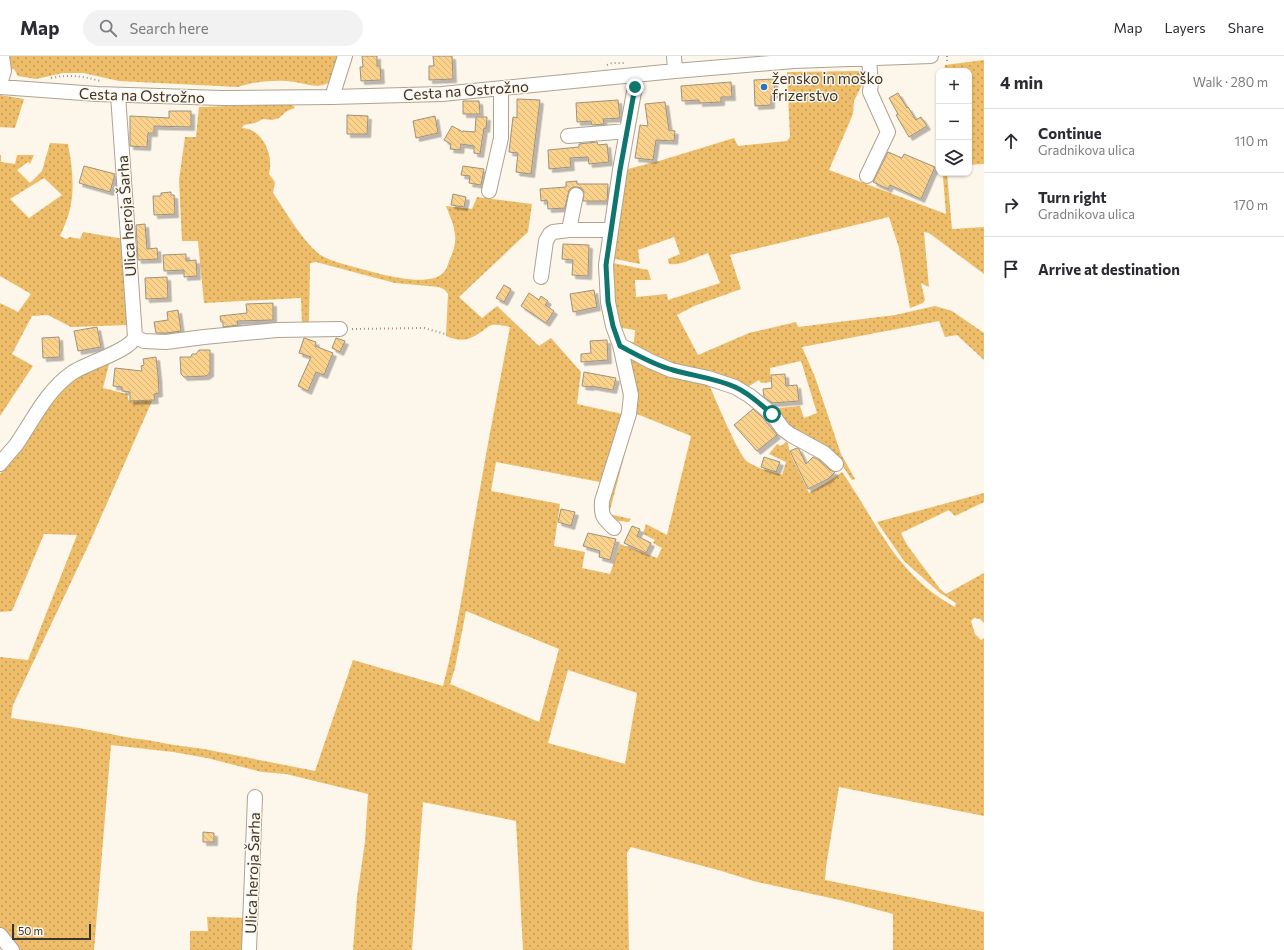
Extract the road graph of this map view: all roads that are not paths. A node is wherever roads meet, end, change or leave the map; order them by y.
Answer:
1 (2, 56) edge
2 (345, 56) edge
3 (674, 56) edge
4 (925, 56) edge
5 (793, 59) edge
6 (869, 59) junction
7 (675, 71) junction
8 (637, 75) junction
9 (0, 86) edge
10 (501, 88) junction
11 (334, 91) junction
12 (118, 95) junction
13 (627, 130) junction
14 (568, 136) dead end
15 (867, 176) dead end
16 (490, 191) dead end
17 (576, 195) dead end
18 (569, 230) junction
19 (611, 230) junction
20 (541, 277) dead end
21 (340, 329) road end
22 (135, 337) junction
23 (620, 346) junction
24 (0, 464) edge
25 (836, 464) dead end
26 (614, 528) dead end
27 (255, 797) dead end
28 (0, 935) edge
29 (12, 950) edge
30 (249, 950) edge

1 - 9 street
2 - 11 street
3 - 7 street
4 - 6 street, Cesta na Ostrožno
5 - 6 street, Cesta na Ostrožno
5 - 7 street, Cesta na Ostrožno
6 - 15 street
7 - 8 street, Cesta na Ostrožno
8 - 10 street, Cesta na Ostrožno
8 - 13 street
9 - 12 street, Cesta na Ostrožno
10 - 11 street, Cesta na Ostrožno
10 - 16 street
11 - 12 street, Cesta na Ostrožno
12 - 22 street, Ulica heroja Šarha
13 - 14 street
13 - 19 street
17 - 18 street
18 - 19 street
18 - 20 street
19 - 23 street
21 - 22 street
22 - 24 street
23 - 25 street
23 - 26 street
27 - 30 street, Ulica heroja Šarha
28 - 29 street

